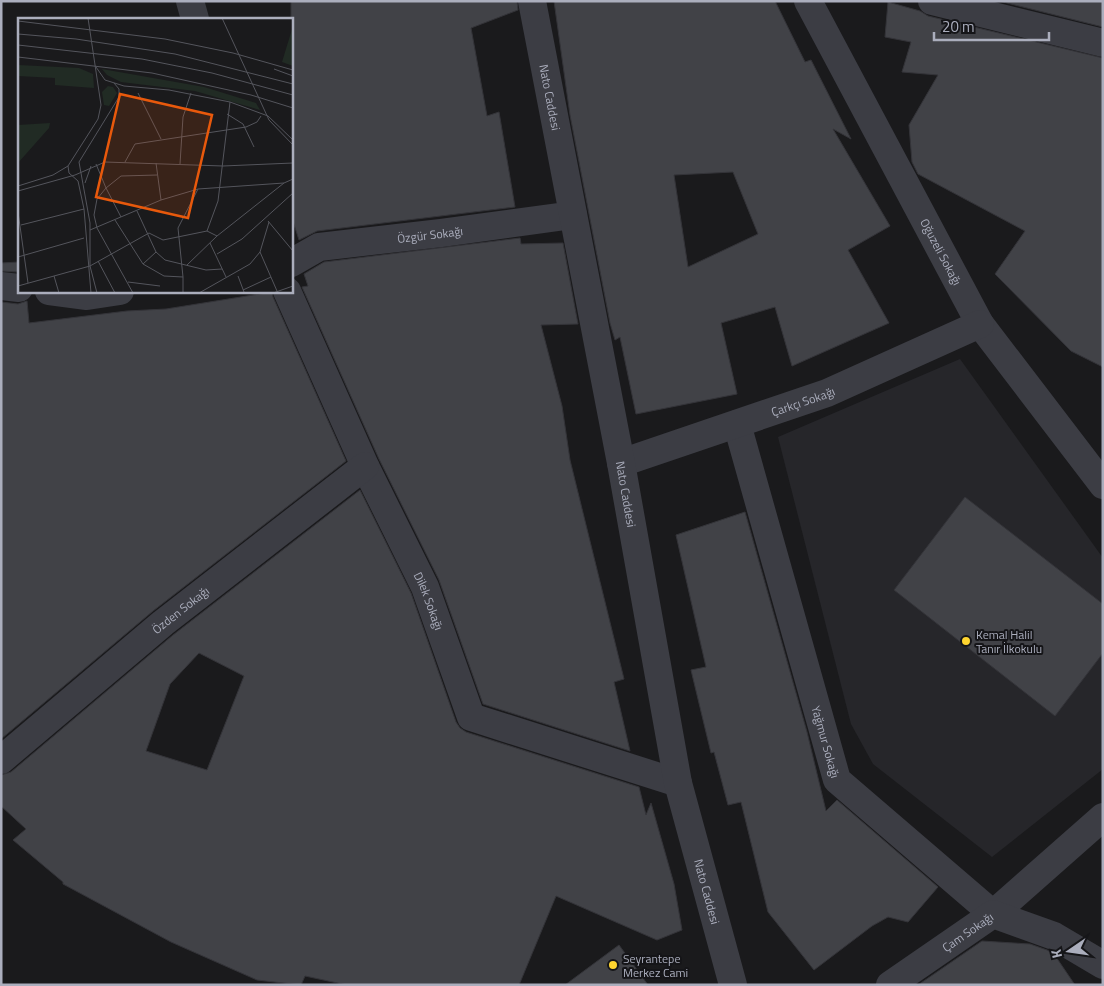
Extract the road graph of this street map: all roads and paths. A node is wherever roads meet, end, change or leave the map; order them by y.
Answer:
1 (190, 1) edge
2 (532, 1) edge
3 (808, 1) edge
4 (932, 1) edge
5 (195, 18) edge
6 (1103, 43) edge
7 (573, 215) junction
8 (292, 261) edge
9 (1, 286) edge
10 (18, 288) edge
11 (57, 292) edge
12 (113, 292) edge
13 (287, 292) edge
14 (980, 324) junction
15 (737, 424) junction
16 (621, 463) junction
17 (366, 466) junction
18 (1103, 485) edge
19 (1, 760) edge
20 (678, 783) junction
21 (1103, 817) edge
22 (993, 914) junction
23 (1103, 966) edge
24 (734, 985) edge
25 (890, 985) edge

1 - 5 street
2 - 7 street, Nato Caddesi
3 - 14 street, Oğuzeli Sokağı
4 - 6 street
7 - 8 street, Özgür Sokağı
7 - 16 street, Nato Caddesi
9 - 10 street
11 - 12 street
13 - 17 street, Dilek Sokağı
14 - 15 street, Çarkçı Sokağı
14 - 18 street, Oğuzeli Sokağı
15 - 16 street, Çarkçı Sokağı
15 - 22 street, Yağmur Sokağı
16 - 20 street, Nato Caddesi
17 - 19 street, Özden Sokağı
17 - 20 street, Dilek Sokağı
20 - 24 street, Nato Caddesi
21 - 22 street
22 - 23 street, Çam Sokağı
22 - 25 street, Çam Sokağı

